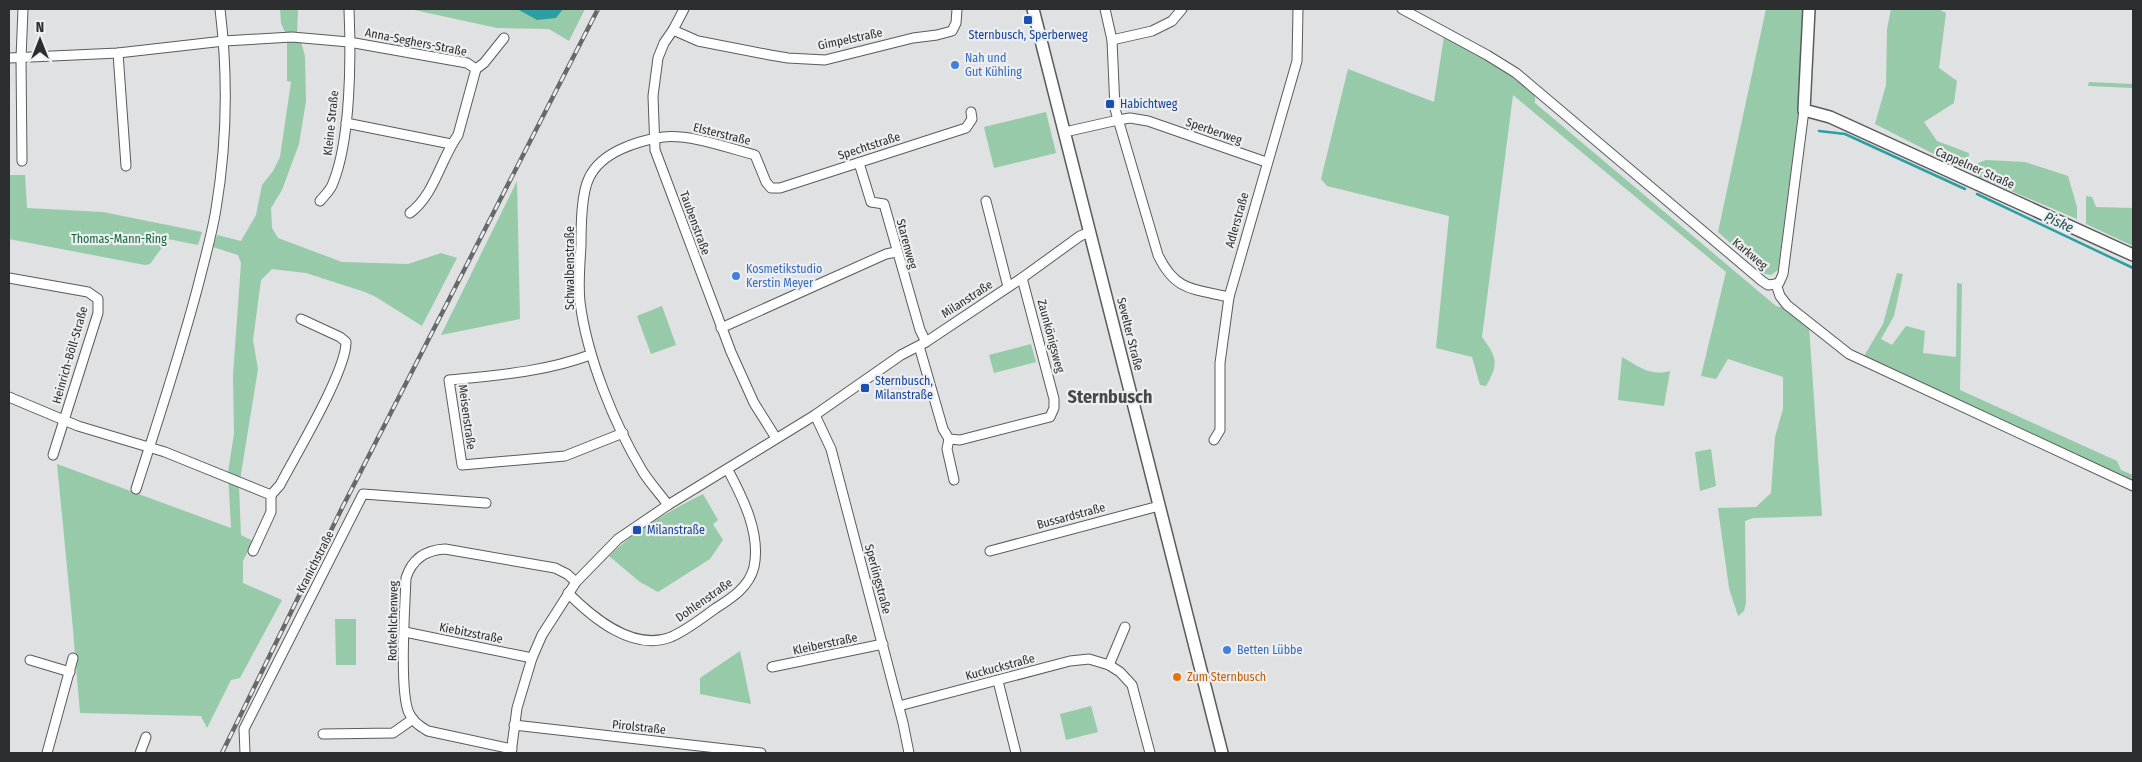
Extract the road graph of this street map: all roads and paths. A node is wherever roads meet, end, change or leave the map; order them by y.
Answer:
1 (23, 9) edge
2 (220, 9) edge
3 (349, 9) edge
4 (684, 9) edge
5 (957, 9) edge
6 (1033, 9) edge
7 (1105, 9) edge
8 (1182, 9) edge
9 (1298, 9) edge
10 (1402, 9) edge
11 (1809, 9) edge
12 (673, 30) junction
13 (504, 38) dead end
14 (1112, 40) junction
15 (224, 41) junction
16 (349, 42) junction
17 (118, 53) junction
18 (9, 58) edge
19 (21, 58) junction
20 (476, 69) junction
21 (1804, 110) junction
22 (971, 112) dead end
23 (1118, 120) junction
24 (346, 123) junction
25 (1064, 132) junction
26 (654, 139) junction
27 (451, 144) junction
28 (22, 161) dead end
29 (1266, 162) junction
30 (859, 163) junction
31 (126, 166) dead end
32 (766, 182) joint
33 (320, 201) dead end
34 (986, 201) dead end
35 (410, 213) dead end
36 (1090, 232) junction
37 (896, 252) junction
38 (2133, 255) edge
39 (9, 278) edge
40 (1022, 278) junction
41 (1776, 284) junction
42 (1008, 287) junction
43 (1228, 297) junction
44 (301, 320) dead end
45 (721, 328) junction
46 (922, 344) junction
47 (590, 355) junction
48 (9, 397) edge
49 (815, 415) junction
50 (64, 420) junction
51 (623, 433) junction
52 (776, 438) junction
53 (949, 440) junction
54 (1214, 440) dead end
55 (150, 448) junction
56 (53, 455) dead end
57 (728, 470) junction
58 (954, 480) dead end
59 (2133, 486) edge
60 (136, 489) dead end
61 (271, 495) junction
62 (486, 503) dead end
63 (668, 505) junction
64 (1159, 506) junction
65 (253, 551) dead end
66 (990, 551) dead end
67 (576, 582) junction
68 (568, 593) junction
69 (1125, 627) dead end
70 (405, 632) junction
71 (882, 644) junction
72 (73, 658) dead end
73 (532, 658) junction
74 (30, 660) dead end
75 (1109, 665) junction
76 (772, 668) dead end
77 (70, 672) junction
78 (998, 681) junction
79 (898, 706) junction
80 (413, 719) junction
81 (514, 725) junction
82 (323, 734) dead end
83 (146, 737) dead end
84 (511, 751) edge
85 (47, 753) edge
86 (140, 753) edge
87 (245, 753) edge
88 (760, 753) edge
89 (908, 753) edge
90 (1016, 753) edge
91 (1150, 753) edge
92 (1222, 753) edge

1 - 19 street
2 - 15 street
3 - 16 street, Kleine Straße
4 - 12 street, Taubenstraße
5 - 12 street, Gimpelstraße
6 - 25 street, Sevelter Straße
7 - 14 street
8 - 14 street
9 - 29 street, Adlerstraße
10 - 41 street, Karkweg
11 - 21 street
12 - 26 street, Taubenstraße
13 - 20 street, Anna-Seghers-Straße
14 - 23 street
15 - 16 street
15 - 17 street
15 - 55 street
16 - 20 street, Anna-Seghers-Straße
16 - 24 street, Kleine Straße
17 - 19 street
17 - 31 street
18 - 19 street
19 - 28 street
20 - 27 street, Anna-Seghers-Straße
21 - 38 street, Cappelner Straße
21 - 41 street
22 - 30 street, Spechtstraße
23 - 25 street, Sperberweg
23 - 29 street, Sperberweg
23 - 43 street
24 - 27 street
24 - 33 street, Kleine Straße
25 - 36 street, Sevelter Straße
26 - 32 street, Elsterstraße
26 - 45 street, Taubenstraße
26 - 47 street, Schwalbenstraße
27 - 35 street, Anna-Seghers-Straße
29 - 43 street, Adlerstraße
30 - 32 street, Spechtstraße
30 - 37 street, Starenweg
34 - 42 street, Milanstraße
36 - 40 street, Milanstraße
36 - 64 street, Sevelter Straße
37 - 45 street
37 - 46 street, Starenweg
39 - 50 street, Heinrich-Böll-Straße
40 - 42 street, Milanstraße
40 - 53 street, Zaunkönigsweg
41 - 59 street
42 - 46 street, Milanstraße
43 - 54 street, Adlerstraße
44 - 61 street
45 - 52 street, Taubenstraße
46 - 49 street, Milanstraße
46 - 53 street
47 - 51 street, Schwalbenstraße
47 - 51 street, Meisenstraße
48 - 50 street
49 - 52 street, Milanstraße
49 - 71 street, Sperlingstraße
50 - 55 street
50 - 56 street
51 - 63 street, Schwalbenstraße
52 - 57 street, Milanstraße
53 - 58 street
55 - 60 street
55 - 61 street
57 - 63 street, Milanstraße
57 - 68 street, Dohlenstraße
61 - 65 street
62 - 87 street, Kranichstraße
63 - 67 street, Milanstraße
64 - 66 street, Bussardstraße
64 - 92 street, Sevelter Straße
67 - 68 street, Milanstraße
67 - 70 street, Rotkehlchenweg
68 - 73 street, Milanstraße
69 - 75 street
70 - 73 street, Kiebitzstraße
70 - 80 street, Rotkehlchenweg
71 - 76 street, Kleiberstraße
71 - 79 street, Sperlingstraße
72 - 77 street
73 - 81 street, Milanstraße
74 - 77 street
75 - 78 street, Kuckuckstraße
75 - 91 street, Kuckuckstraße
77 - 85 street
78 - 79 street, Kuckuckstraße
78 - 90 street
79 - 89 street, Sperlingstraße
80 - 82 street
80 - 84 street
81 - 84 street, Milanstraße
81 - 88 street, Pirolstraße
83 - 86 street

